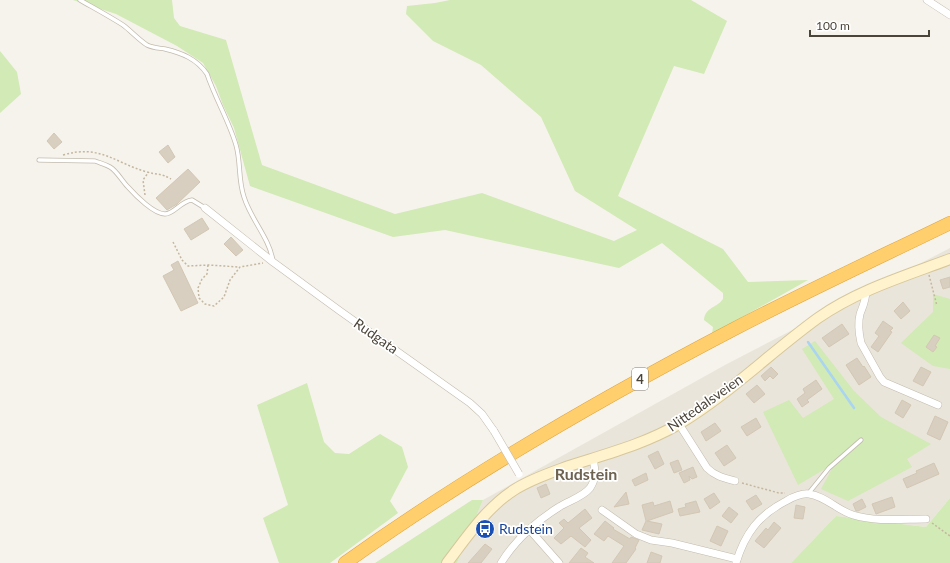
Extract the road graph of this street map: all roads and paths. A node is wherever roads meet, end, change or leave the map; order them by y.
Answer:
1 (80, 0) edge
2 (927, 0) edge
3 (950, 15) edge
4 (39, 160) dead end
5 (148, 173) dead end
6 (146, 204) junction
7 (205, 208) joint
8 (950, 223) edge
9 (950, 231) edge
10 (173, 242) dead end
11 (950, 259) edge
12 (273, 262) junction
13 (208, 265) junction
14 (240, 267) junction
15 (928, 273) dead end
16 (866, 291) junction
17 (937, 306) dead end
18 (938, 405) dead end
19 (679, 424) junction
20 (861, 440) dead end
21 (593, 458) junction
22 (734, 481) joint
23 (524, 484) junction
24 (787, 493) dead end
25 (808, 494) junction
26 (602, 510) dead end
27 (926, 519) joint
28 (529, 529) junction
29 (950, 536) edge
30 (737, 561) edge
31 (345, 563) edge
32 (357, 563) edge
33 (447, 563) edge
34 (501, 563) edge
35 (559, 563) edge

1 - 12 lane
2 - 3 street
4 - 6 lane
5 - 6 path
6 - 7 lane
7 - 12 street, Rudgata
8 - 31 highway, 4
9 - 32 highway, 4
10 - 13 path
11 - 16 main road, Nittedalsveien
12 - 14 path
12 - 23 street, Rudgata, bridge
13 - 14 path
13 - 14 path
15 - 17 path
16 - 18 street
16 - 19 main road, Nittedalsveien
19 - 21 main road, Nittedalsveien
19 - 22 street
20 - 25 lane
21 - 23 main road, Nittedalsveien
21 - 28 street
22 - 24 path
23 - 33 main road, Nittedalsveien
25 - 27 street
25 - 30 street
26 - 30 street
27 - 29 path
28 - 34 street
28 - 35 street

